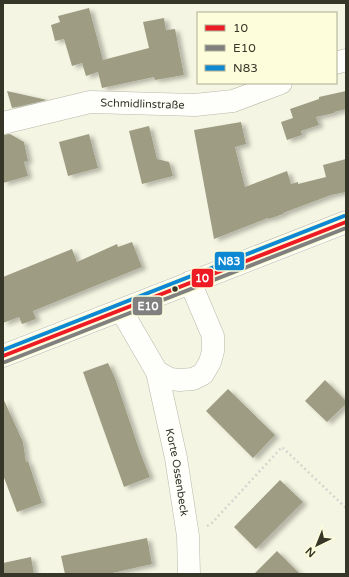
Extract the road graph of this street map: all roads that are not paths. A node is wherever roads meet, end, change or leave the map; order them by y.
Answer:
1 (278, 84) edge
2 (3, 123) edge
3 (346, 222) edge
4 (190, 282) junction
5 (120, 310) junction
6 (3, 356) edge
7 (157, 372) junction
8 (188, 574) edge

1 - 2 street, Schmidlinstraße
3 - 4 street
4 - 5 street
4 - 7 street
5 - 6 street
5 - 7 street, Korte Ossenbeck
7 - 8 street, Korte Ossenbeck

